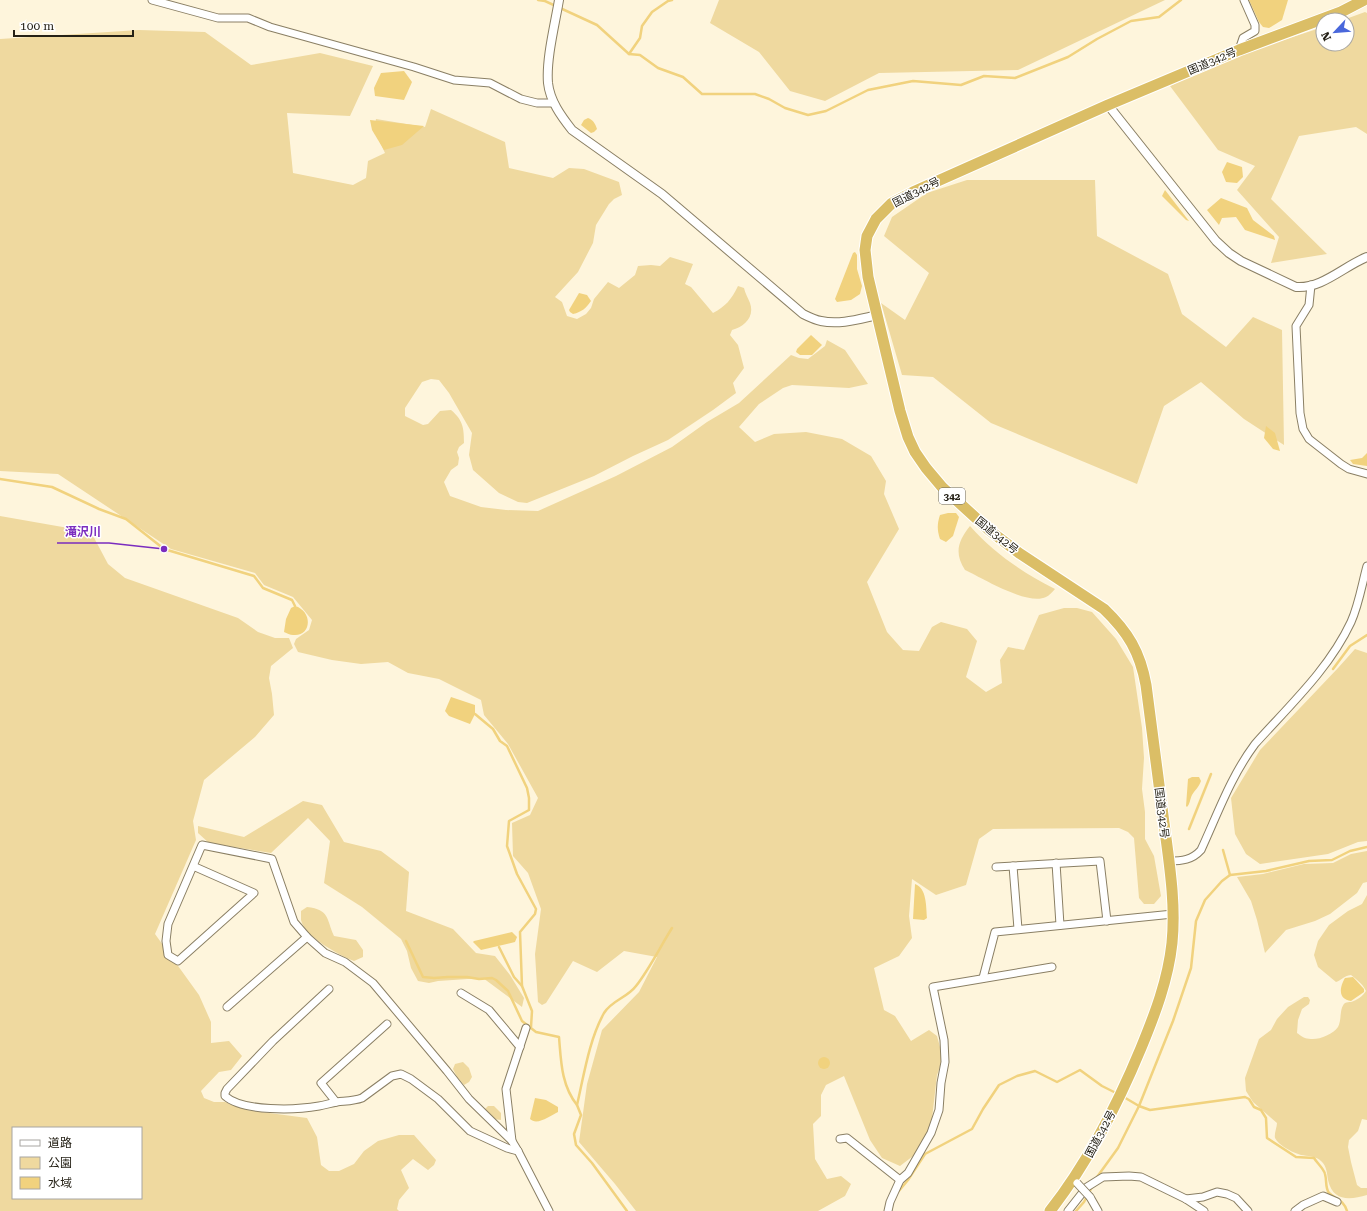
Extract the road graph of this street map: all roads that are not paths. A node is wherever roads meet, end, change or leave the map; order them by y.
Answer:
1 (152, 0) edge
2 (559, 0) edge
3 (1244, 0) edge
4 (1364, 0) edge
5 (1239, 50) junction
6 (554, 103) junction
7 (1108, 105) junction
8 (1367, 257) edge
9 (1311, 286) junction
10 (878, 315) junction
11 (1367, 474) edge
12 (1367, 566) edge
13 (1169, 861) junction
14 (1056, 863) junction
15 (193, 866) junction
16 (1013, 866) junction
17 (996, 867) dead end
18 (1173, 914) junction
19 (1108, 921) junction
20 (1060, 926) junction
21 (1018, 929) junction
22 (307, 937) junction
23 (1052, 967) dead end
24 (983, 978) junction
25 (329, 988) dead end
26 (461, 993) dead end
27 (227, 1007) dead end
28 (386, 1024) dead end
29 (526, 1028) dead end
30 (520, 1047) junction
31 (336, 1102) junction
32 (840, 1139) dead end
33 (512, 1141) junction
34 (518, 1151) junction
35 (900, 1180) junction
36 (1075, 1181) junction
37 (1186, 1199) junction
38 (1337, 1202) dead end
39 (548, 1211) edge
40 (888, 1211) edge
41 (1050, 1211) edge
42 (1068, 1211) edge
43 (1098, 1211) edge
44 (1204, 1211) edge
45 (1248, 1211) edge
46 (1295, 1211) edge

1 - 6 street
2 - 6 street
3 - 5 street
4 - 5 highway, 国道342号 / 342
5 - 7 highway, 国道342号 / 342
6 - 10 street
7 - 9 street
7 - 10 highway, 国道342号 / 342
8 - 9 street
9 - 11 street
10 - 13 highway, 国道342号 / 342
12 - 13 street
13 - 18 highway, 国道342号 / 342
14 - 16 street
14 - 19 street
14 - 20 street
15 - 15 street
15 - 22 street
16 - 17 street
16 - 21 street
18 - 19 street
18 - 36 highway, 国道342号 / 342
19 - 20 street
20 - 21 street
21 - 24 street
22 - 27 street
22 - 33 street
23 - 24 street
24 - 35 street
25 - 31 street
26 - 30 street
28 - 31 street
29 - 30 street
30 - 33 street
31 - 34 street
32 - 35 street
33 - 34 street
34 - 39 street
35 - 40 street
36 - 41 highway, 国道342号 / 342
36 - 43 street, bridge
37 - 42 street
37 - 44 street
37 - 45 street
38 - 46 street

